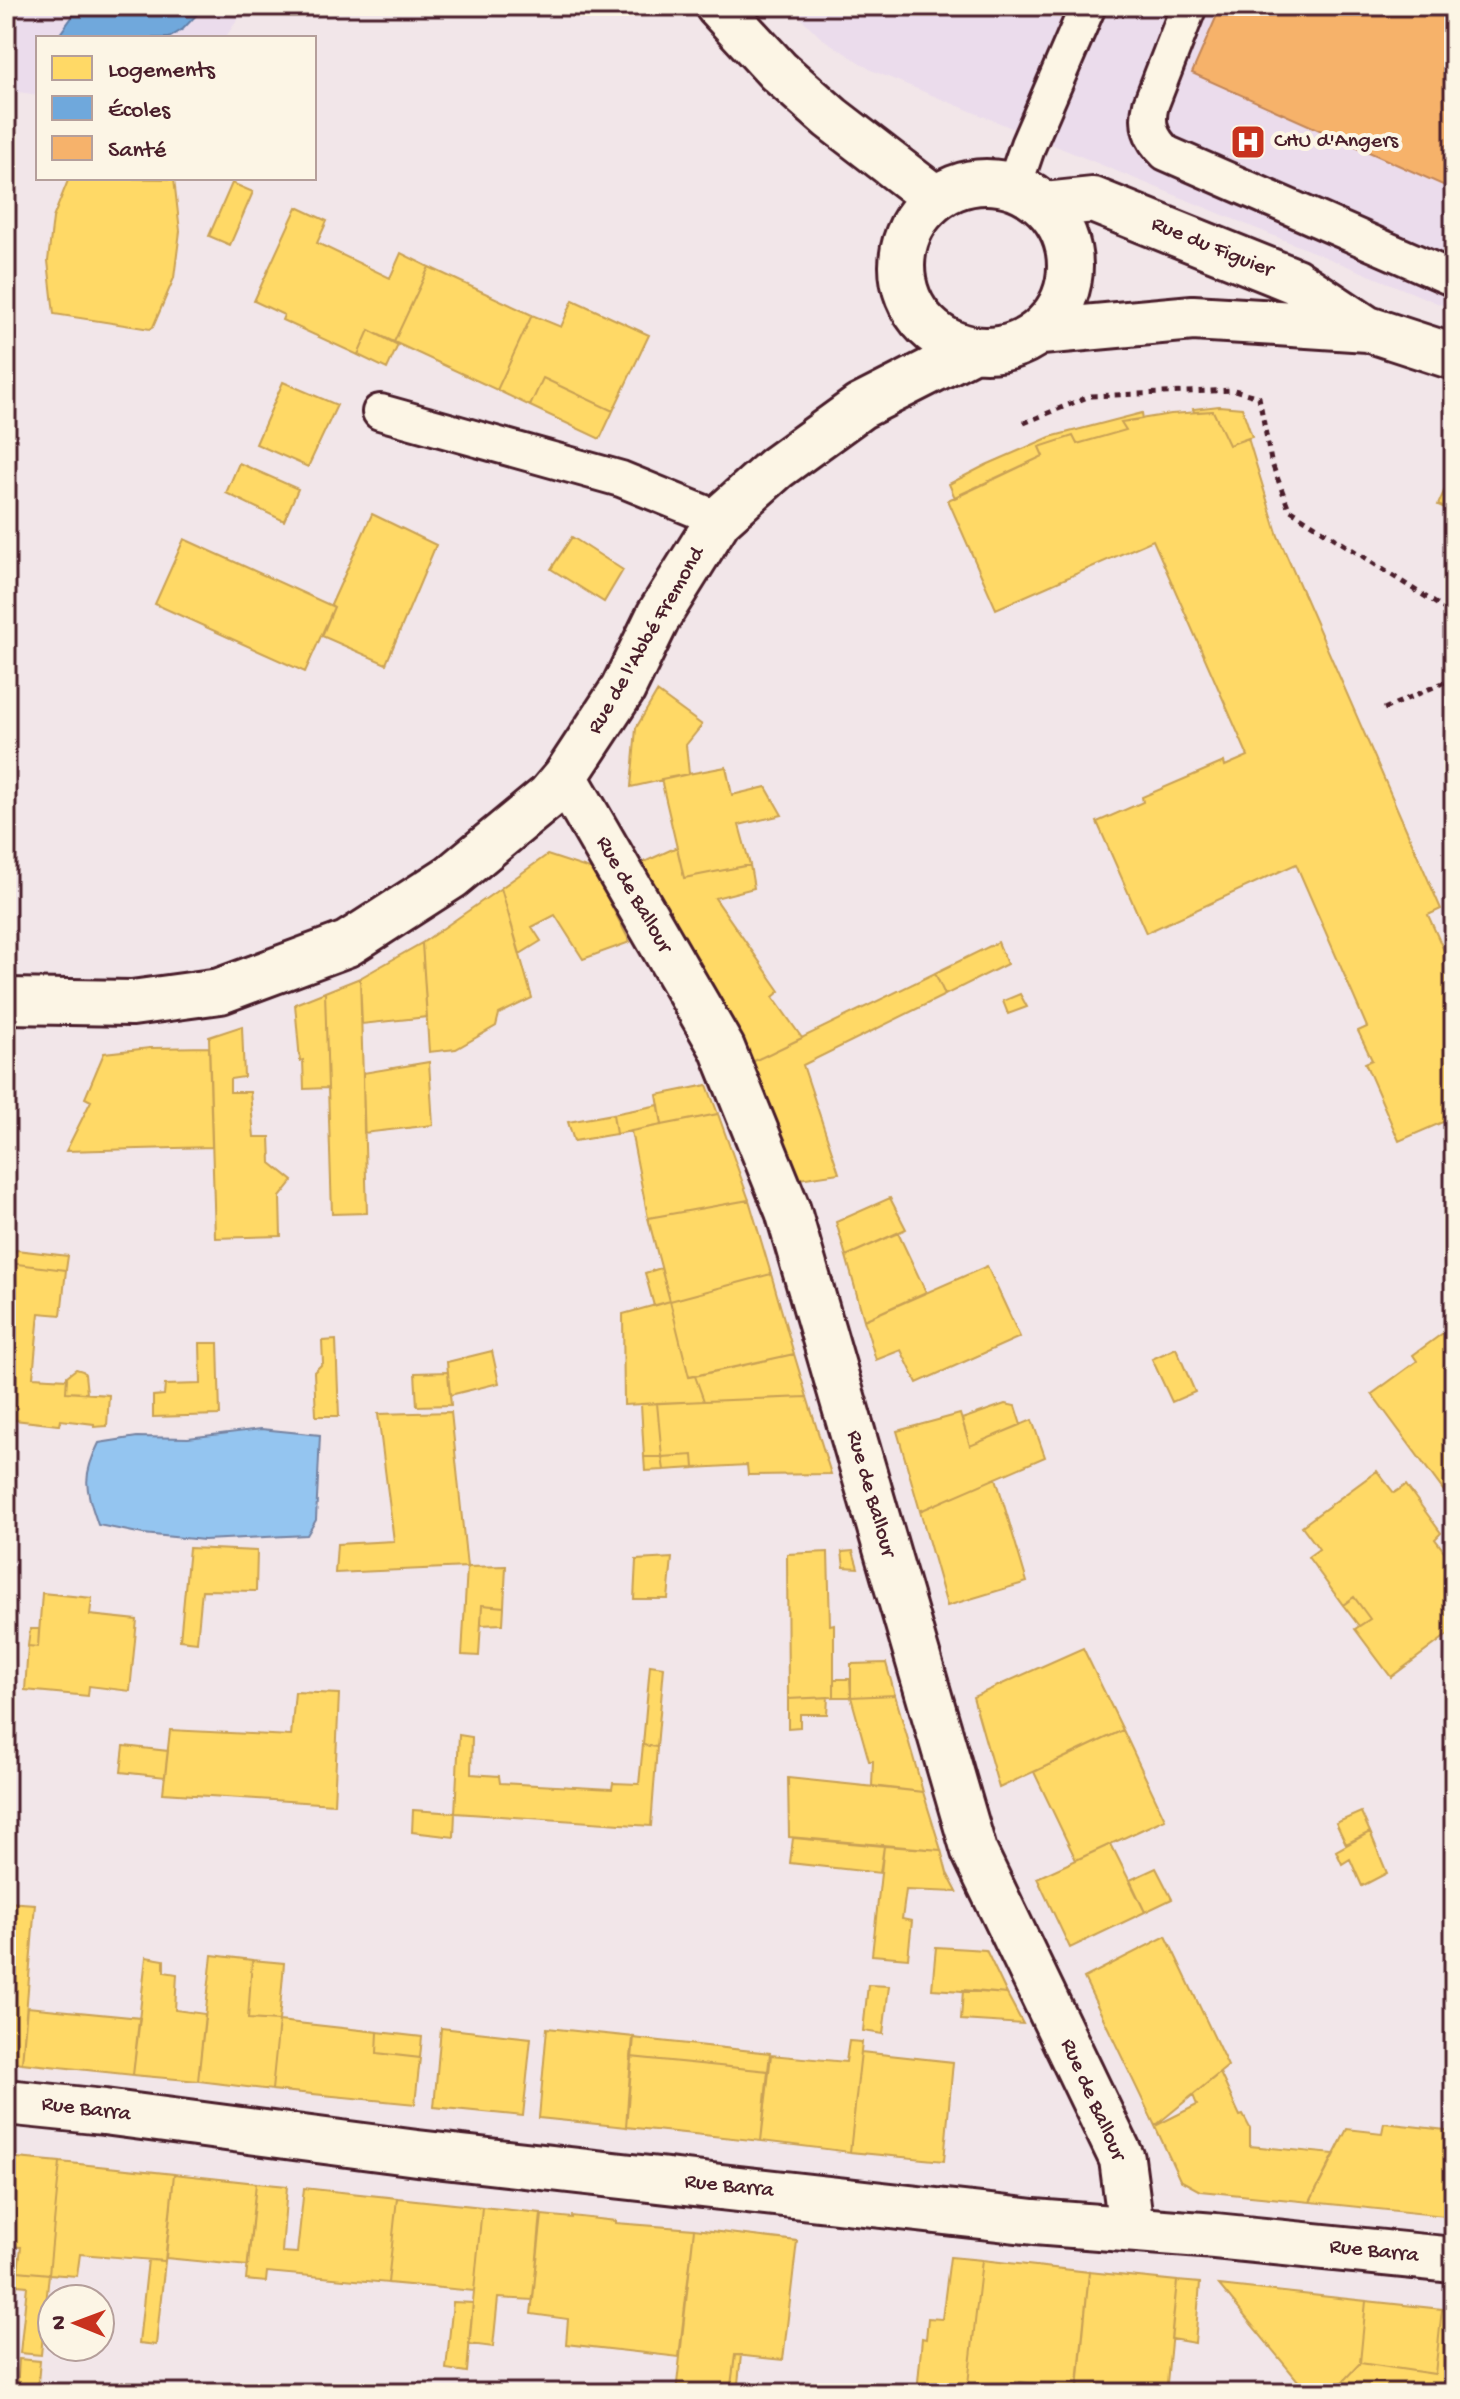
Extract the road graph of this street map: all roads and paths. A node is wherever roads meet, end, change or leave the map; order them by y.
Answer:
1 (718, 6) edge
2 (1088, 6) edge
3 (1189, 6) edge
4 (1030, 195) junction
5 (935, 198) junction
6 (1454, 279) edge
7 (1368, 329) junction
8 (1041, 332) junction
9 (972, 350) junction
10 (1454, 357) edge
11 (380, 412) dead end
12 (1024, 423) dead end
13 (719, 519) junction
14 (1454, 615) edge
15 (1454, 678) edge
16 (1384, 709) dead end
17 (565, 777) junction
18 (6, 1001) edge
19 (6, 2102) edge
20 (1131, 2228) junction
21 (1454, 2260) edge

1 - 5 street
2 - 4 lane
3 - 6 lane
4 - 5 street, Rue du Figuier
4 - 7 street, Rue du Figuier
4 - 8 street, Rue du Figuier
5 - 9 street, Rue du Figuier
7 - 8 street, Rue du Figuier
7 - 10 street, Rue du Figuier
8 - 9 street, Rue du Figuier
9 - 13 street, Rue de l'Abbé Fremond
11 - 13 lane
12 - 14 path
13 - 17 street, Rue de l'Abbé Fremond
15 - 16 path
17 - 18 street, Rue de l'Abbé Fremond
17 - 20 street, Rue de Ballour
19 - 20 street, Rue Barra
20 - 21 street, Rue Barra

